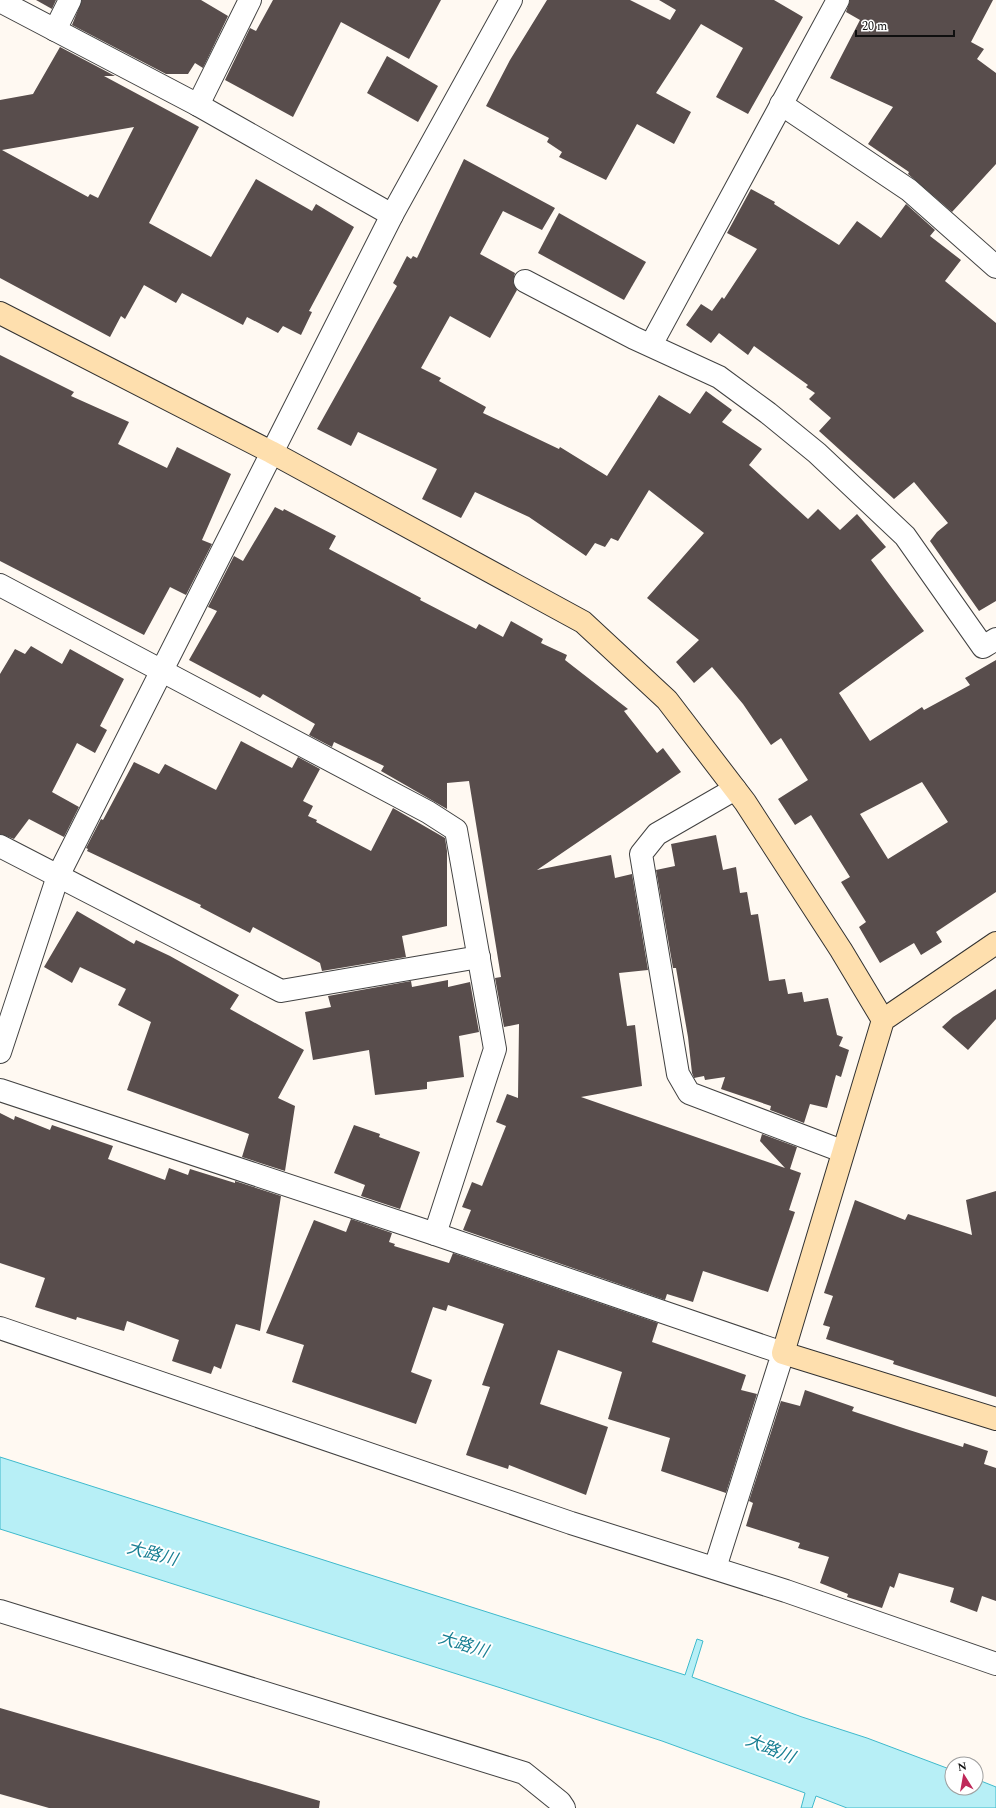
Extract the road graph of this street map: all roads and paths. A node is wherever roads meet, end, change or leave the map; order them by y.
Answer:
1 (70, 0) edge
2 (250, 0) edge
3 (511, 0) edge
4 (838, 0) edge
5 (0, 1) edge
6 (55, 30) junction
7 (781, 104) junction
8 (198, 105) junction
9 (392, 215) junction
10 (996, 267) edge
11 (525, 281) dead end
12 (0, 313) edge
13 (651, 345) junction
14 (271, 452) junction
15 (0, 585) edge
16 (996, 639) edge
17 (161, 671) junction
18 (735, 789) junction
19 (0, 846) edge
20 (58, 876) junction
21 (996, 943) edge
22 (479, 957) junction
23 (882, 1020) junction
24 (0, 1052) edge
25 (0, 1090) edge
26 (842, 1151) junction
27 (435, 1234) junction
28 (0, 1328) edge
29 (783, 1353) junction
30 (996, 1419) edge
31 (715, 1568) junction
32 (0, 1611) edge
33 (996, 1664) edge
34 (564, 1808) edge

1 - 6 street
2 - 8 street
3 - 9 street
4 - 7 street
5 - 6 street
6 - 8 street
7 - 10 street
7 - 13 street
8 - 9 street
9 - 14 street
11 - 13 street
12 - 14 street
13 - 16 street
14 - 17 street
14 - 18 street
15 - 17 street
17 - 20 street
17 - 22 street
18 - 23 street
18 - 26 street
19 - 20 street
20 - 22 street
20 - 24 street
21 - 23 street
22 - 27 street
23 - 26 street
25 - 27 street
26 - 29 street
27 - 29 street
28 - 31 street
29 - 30 street
29 - 31 street
31 - 33 street
32 - 34 street

